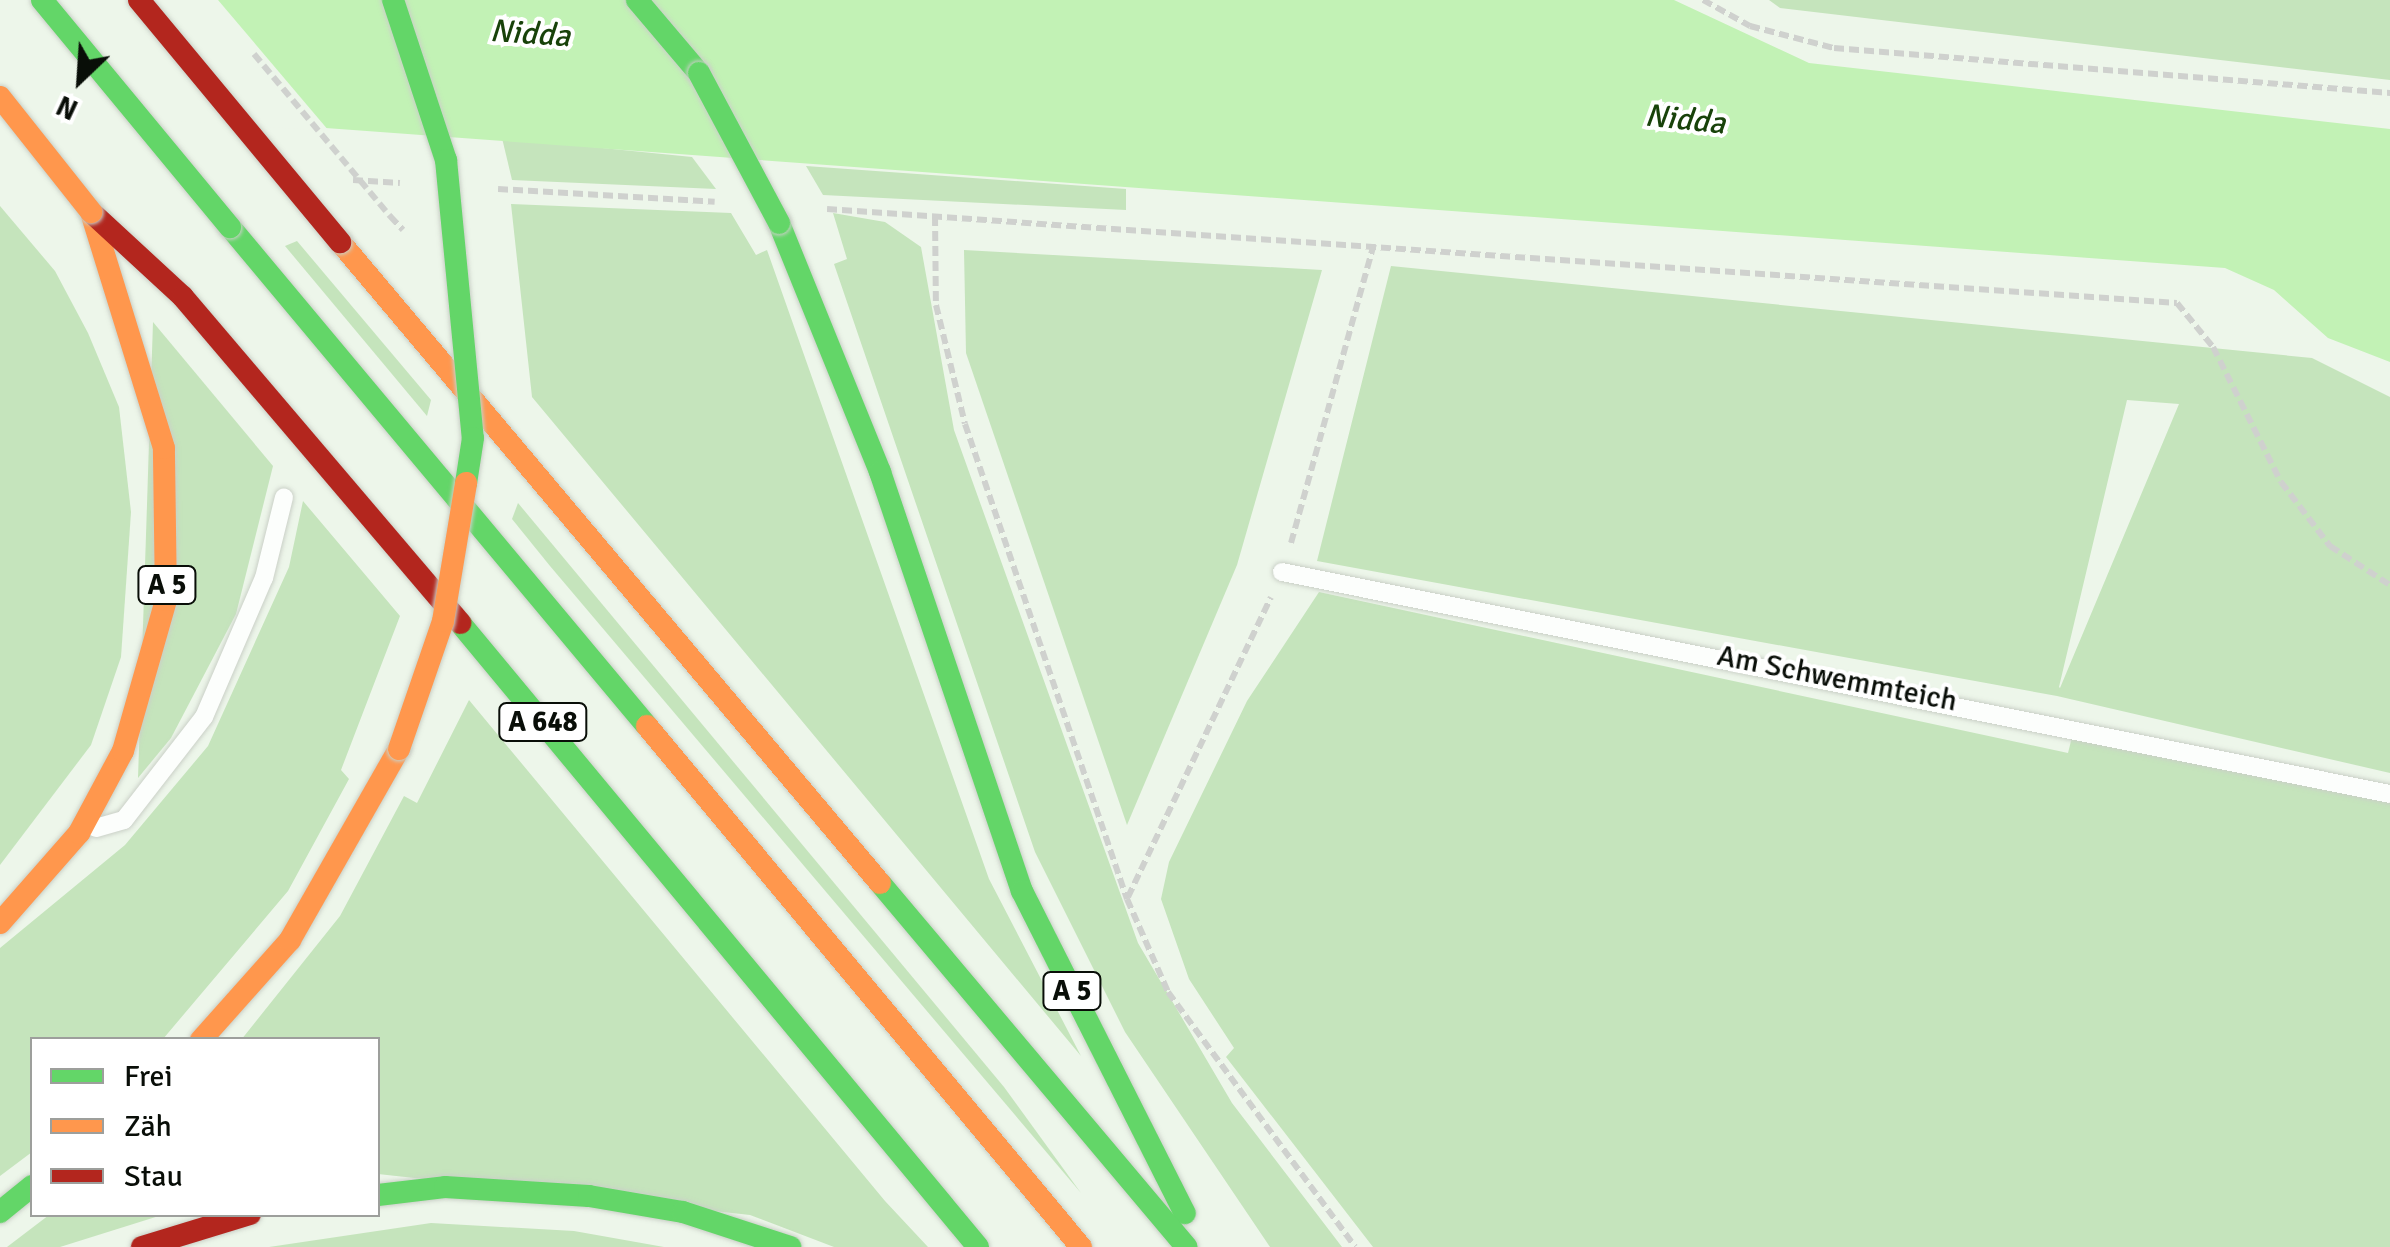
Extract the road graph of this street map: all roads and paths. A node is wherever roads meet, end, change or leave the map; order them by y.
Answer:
1 (42, 0) edge
2 (138, 0) edge
3 (393, 0) edge
4 (637, 0) edge
5 (661, 0) edge
6 (1704, 0) edge
7 (244, 43) dead end
8 (699, 72) junction
9 (2390, 93) edge
10 (0, 96) edge
11 (91, 212) junction
12 (390, 216) dead end
13 (1375, 241) junction
14 (284, 497) dead end
15 (1282, 572) junction
16 (2390, 585) edge
17 (2390, 794) edge
18 (79, 833) junction
19 (1127, 899) junction
20 (0, 923) edge
21 (203, 1037) edge
22 (30, 1188) edge
23 (380, 1195) edge
24 (0, 1212) edge
25 (240, 1217) edge
26 (142, 1247) edge
27 (790, 1247) edge
28 (978, 1247) edge
29 (1081, 1247) edge
30 (1186, 1247) edge
31 (1202, 1247) edge
32 (1355, 1247) edge

1 - 29 highway, A 648, bridge
2 - 30 highway, bridge
3 - 21 highway, bridge
4 - 8 highway, A 5
5 - 8 highway, A 5
6 - 9 path
7 - 12 path, bridge
8 - 31 highway, A 5, bridge
10 - 11 highway, A 648, bridge
11 - 18 highway, A 5
11 - 28 highway, A 648
13 - 15 path
13 - 16 path
13 - 19 path
14 - 18 lane
15 - 17 lane, Am Schwemmteich
15 - 19 path
18 - 20 highway, A 5
19 - 32 path
22 - 24 highway
23 - 27 highway
25 - 26 highway

